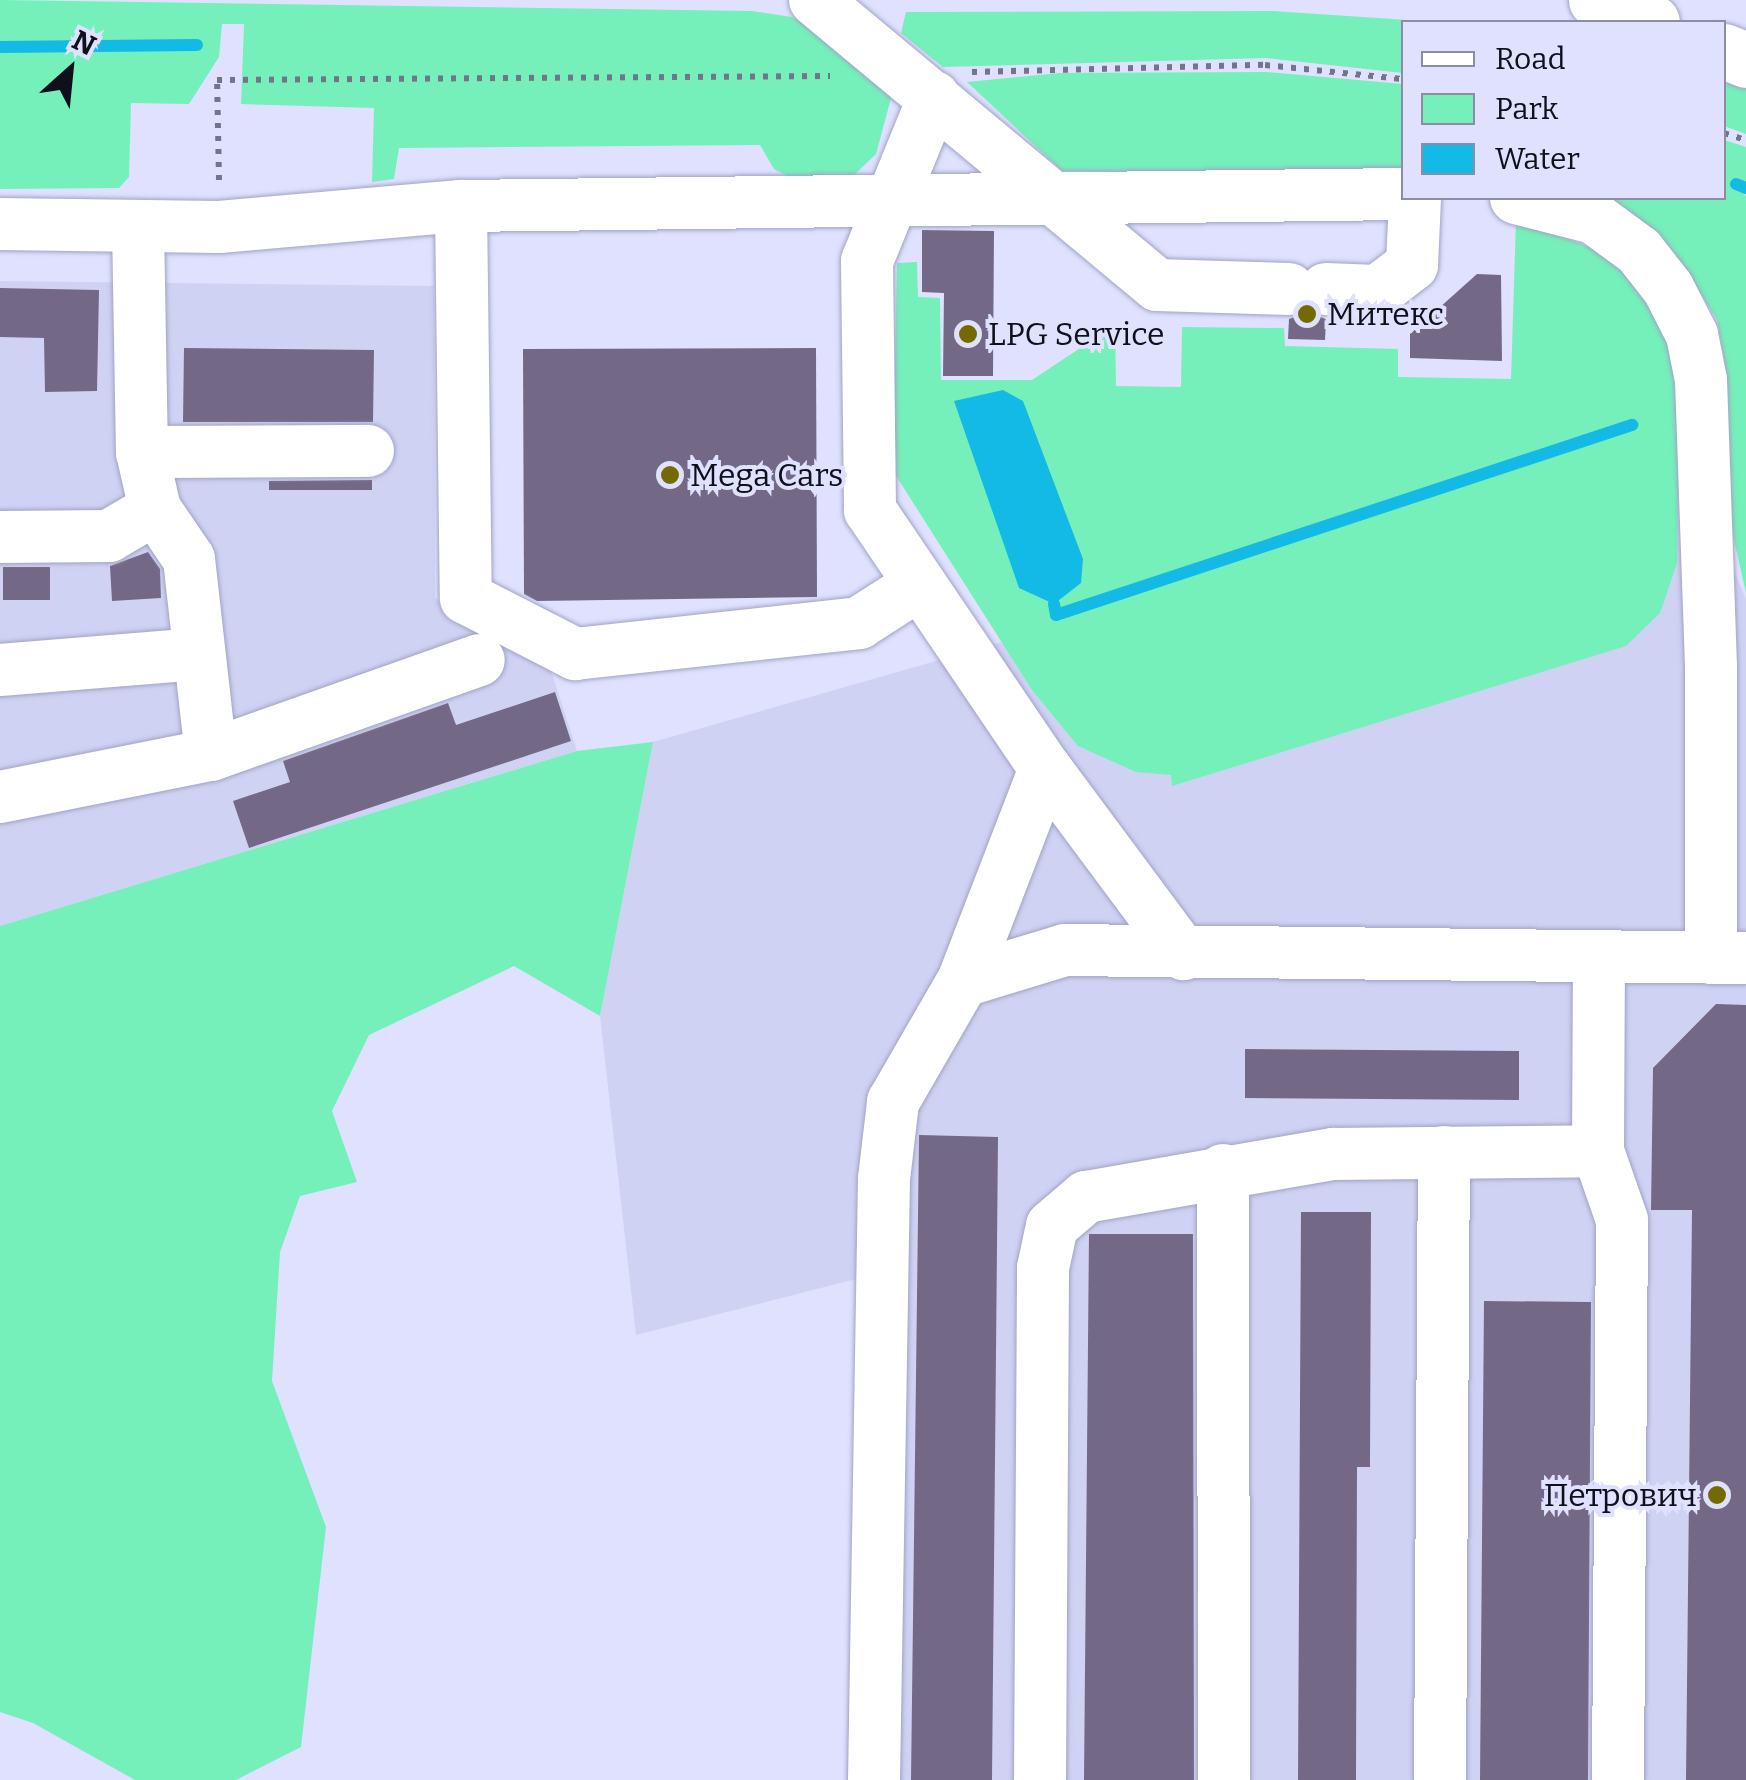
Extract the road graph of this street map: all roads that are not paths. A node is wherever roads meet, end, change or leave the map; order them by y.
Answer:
1 (815, 0) edge
2 (1596, 0) edge
3 (1647, 20) edge
4 (920, 85) junction
5 (1401, 194) edge
6 (1415, 200) edge
7 (1524, 200) edge
8 (1062, 202) junction
9 (888, 204) junction
10 (461, 206) junction
11 (0, 224) edge
12 (138, 226) junction
13 (368, 451) dead end
14 (142, 452) junction
15 (155, 509) junction
16 (0, 537) edge
17 (920, 584) junction
18 (198, 654) junction
19 (479, 660) dead end
20 (0, 670) edge
21 (212, 754) junction
22 (1045, 768) junction
23 (0, 797) edge
24 (1183, 954) junction
25 (1599, 956) junction
26 (1728, 958) edge
27 (963, 981) junction
28 (1598, 1151) junction
29 (1444, 1152) junction
30 (1224, 1170) junction
31 (874, 1780) edge
32 (1040, 1780) edge
33 (1224, 1780) edge
34 (1440, 1780) edge
35 (1618, 1780) edge

1 - 4 lane
2 - 3 main road
4 - 8 lane
4 - 9 lane
5 - 8 lane
6 - 8 lane
7 - 26 lane
8 - 9 lane
9 - 10 lane
9 - 17 lane
10 - 12 lane
10 - 17 lane
11 - 12 lane
12 - 14 lane
13 - 14 lane
14 - 15 lane
15 - 16 lane
15 - 18 lane
17 - 22 lane
18 - 20 lane
18 - 21 lane
19 - 21 lane
21 - 23 lane
22 - 24 lane
22 - 27 lane
24 - 25 lane
24 - 27 lane
25 - 26 lane
25 - 28 lane
27 - 31 lane
28 - 29 lane
28 - 35 lane
29 - 30 lane
29 - 34 lane
30 - 32 lane
30 - 33 lane

